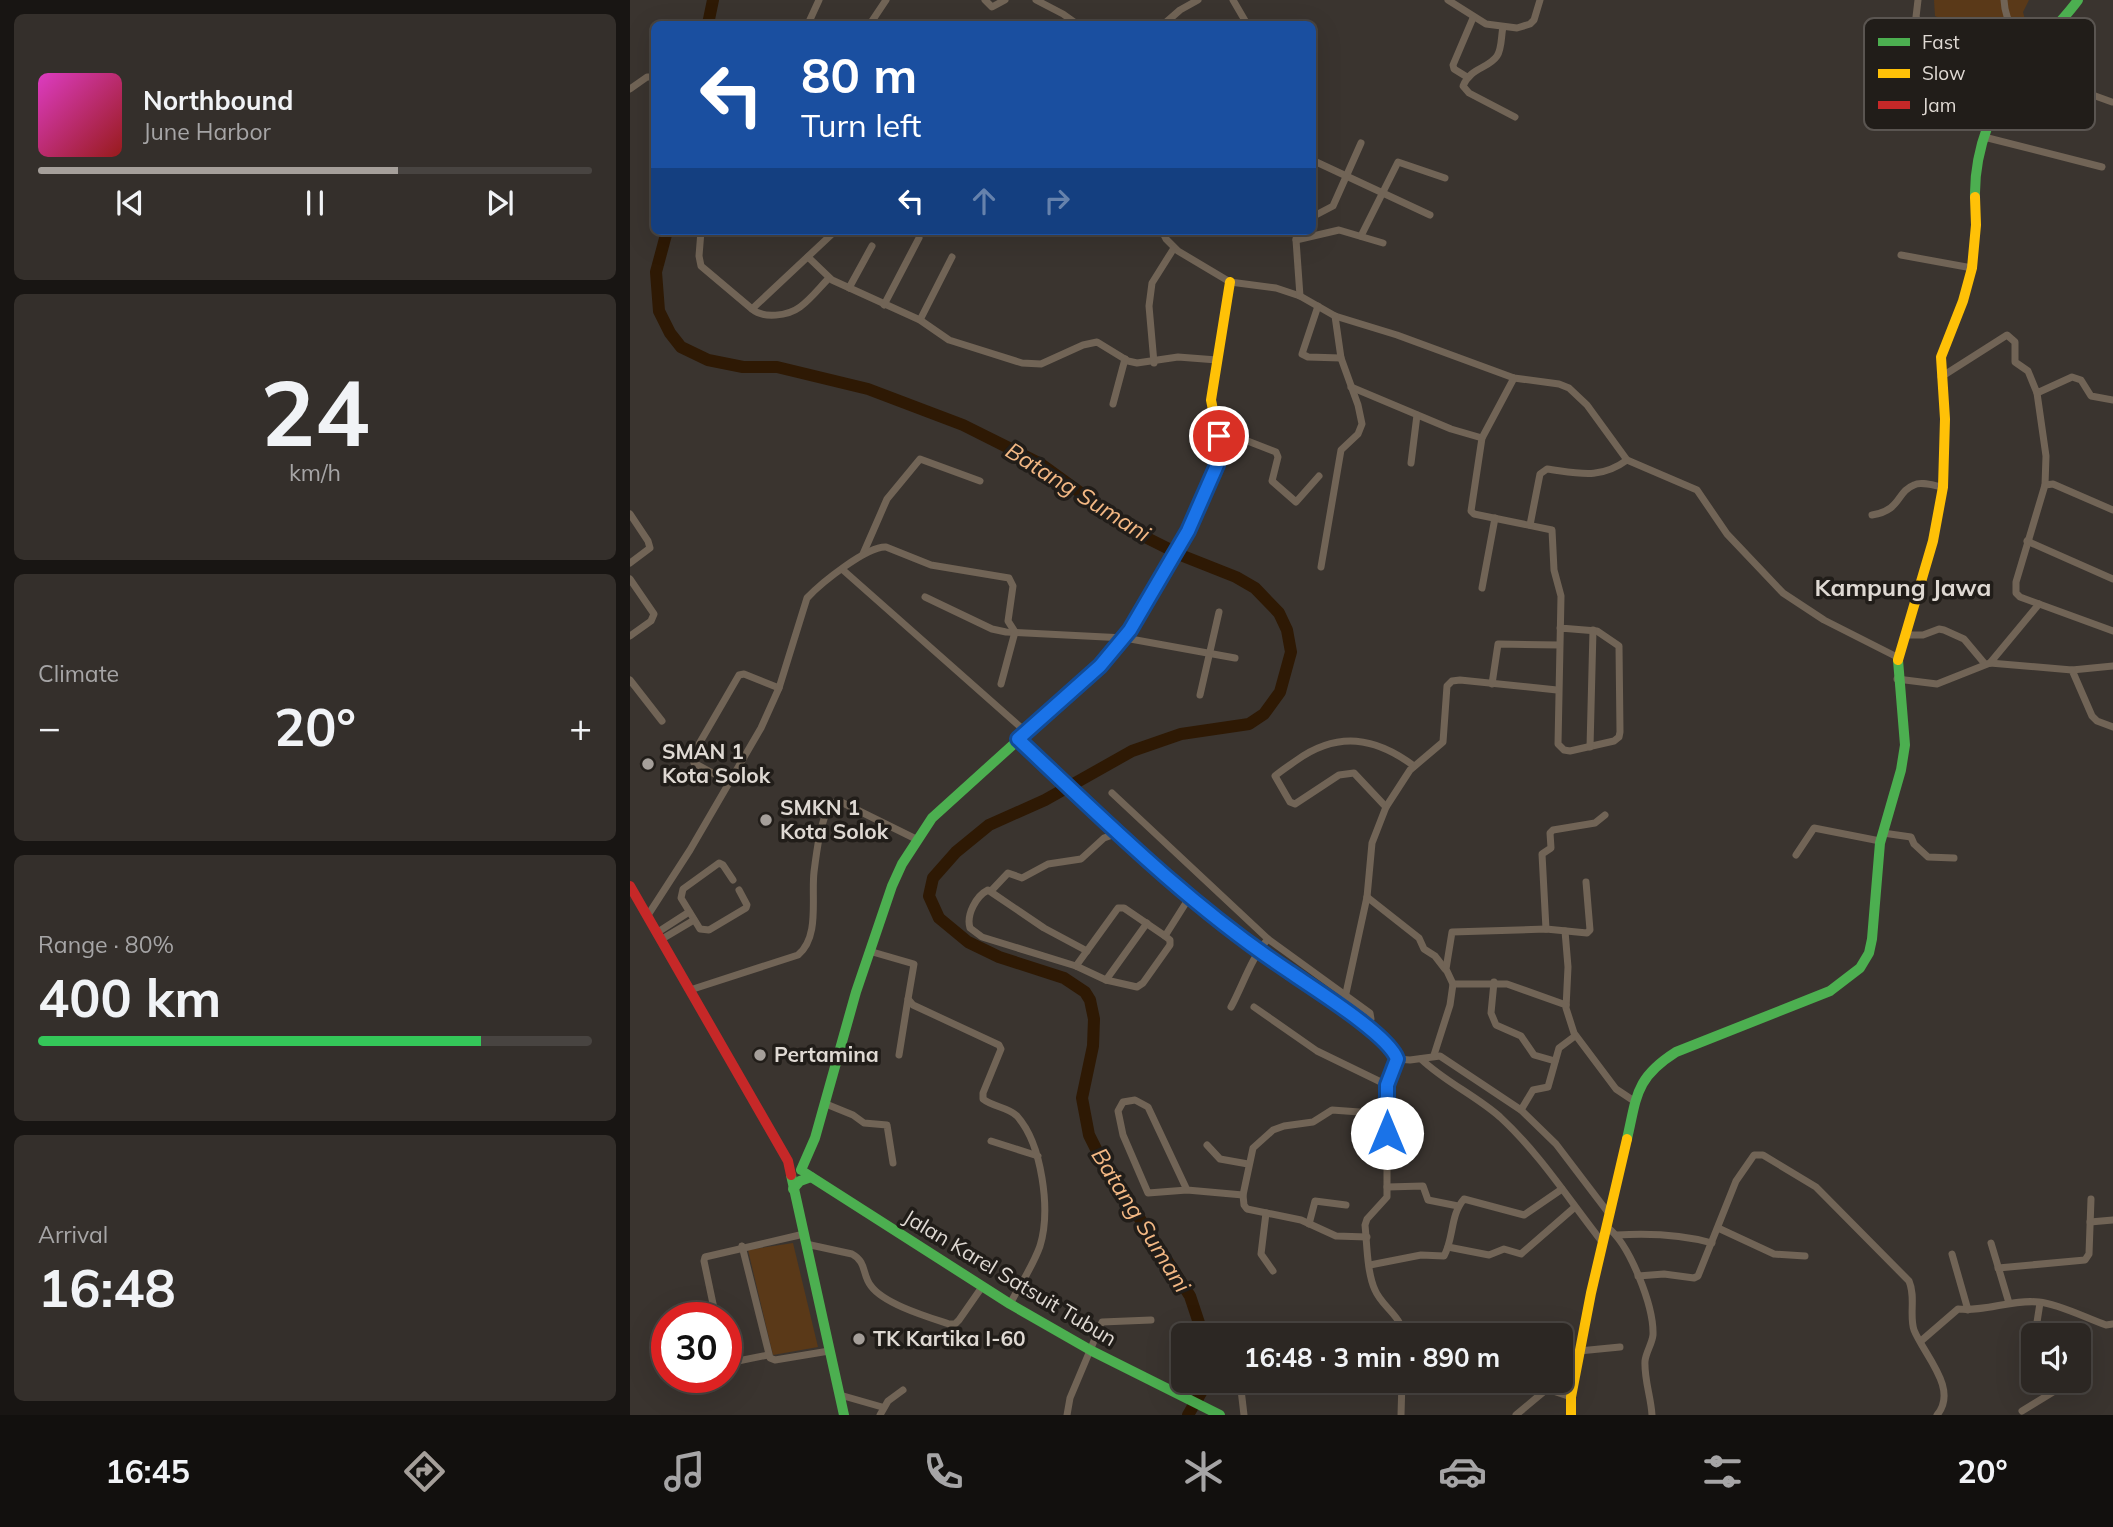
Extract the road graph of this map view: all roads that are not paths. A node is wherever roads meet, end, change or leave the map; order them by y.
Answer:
1 (819, 0) edge
2 (886, 0) edge
3 (985, 0) edge
4 (1005, 0) edge
5 (1036, 0) edge
6 (1198, 0) edge
7 (1233, 0) edge
8 (1448, 0) edge
9 (1541, 0) edge
10 (1918, 0) edge
11 (2004, 0) edge
12 (2078, 0) edge
13 (1473, 18) junction
14 (1917, 18) edge
15 (2007, 18) edge
16 (2065, 18) edge
17 (809, 21) edge
18 (872, 21) edge
19 (1072, 21) edge
20 (1167, 21) edge
21 (1245, 21) edge
22 (1503, 27) junction
23 (651, 77) edge
24 (1467, 77) junction
25 (630, 89) edge
26 (2095, 95) edge
27 (2112, 102) edge
28 (1515, 117) dead end
29 (1987, 130) edge
30 (1984, 137) junction
31 (1361, 143) dead end
32 (1316, 162) edge
33 (2102, 167) dead end
34 (1346, 176) junction
35 (1445, 178) dead end
36 (1382, 193) junction
37 (1316, 215) edge
38 (1430, 215) dead end
39 (701, 235) edge
40 (832, 235) edge
41 (1164, 235) edge
42 (1297, 235) edge
43 (1361, 236) junction
44 (919, 238) dead end
45 (1296, 240) junction
46 (1383, 243) dead end
47 (872, 246) dead end
48 (1174, 248) junction
49 (1901, 255) dead end
50 (808, 257) junction
51 (952, 257) dead end
52 (1972, 268) junction
53 (829, 278) junction
54 (1230, 282) junction
55 (849, 288) junction
56 (1300, 296) junction
57 (884, 305) junction
58 (1318, 306) junction
59 (752, 309) junction
60 (1335, 316) junction
61 (920, 320) junction
62 (1341, 358) junction
63 (1125, 359) junction
64 (1217, 360) junction
65 (1154, 363) junction
66 (1941, 377) junction
67 (1514, 378) junction
68 (1351, 387) junction
69 (2037, 393) junction
70 (2113, 400) edge
71 (1113, 404) dead end
72 (1417, 415) junction
73 (1482, 438) junction
74 (1221, 448) junction
75 (1627, 460) junction
76 (1411, 463) dead end
77 (1319, 476) dead end
78 (980, 481) dead end
79 (2045, 485) junction
80 (1943, 487) junction
81 (2113, 510) edge
82 (630, 514) edge
83 (1872, 514) dead end
84 (1495, 518) junction
85 (1530, 525) junction
86 (2027, 541) junction
87 (862, 554) junction
88 (630, 563) edge
89 (1321, 567) dead end
90 (843, 570) junction
91 (630, 579) edge
92 (2113, 579) edge
93 (1482, 588) dead end
94 (925, 597) dead end
95 (2039, 604) junction
96 (1219, 612) dead end
97 (1560, 628) junction
98 (1593, 630) junction
99 (2113, 631) edge
100 (1015, 632) junction
101 (1905, 635) junction
102 (630, 636) edge
103 (1125, 638) junction
104 (1559, 645) junction
105 (1208, 655) junction
106 (1235, 658) dead end
107 (1899, 658) junction
108 (1988, 663) junction
109 (2113, 666) edge
110 (2072, 670) junction
111 (1898, 679) junction
112 (630, 680) edge
113 (1001, 684) dead end
114 (1492, 684) junction
115 (779, 688) junction
116 (1558, 690) junction
117 (1200, 695) dead end
118 (662, 722) dead end
119 (2113, 727) edge
120 (1026, 732) junction
121 (1018, 739) junction
122 (1590, 747) junction
123 (1414, 766) junction
124 (729, 782) junction
125 (1112, 793) dead end
126 (1387, 807) junction
127 (1605, 816) dead end
128 (1118, 833) junction
129 (1881, 837) junction
130 (918, 840) junction
131 (1796, 855) dead end
132 (1954, 859) dead end
133 (733, 880) dead end
134 (1586, 882) dead end
135 (630, 886) edge
136 (739, 890) dead end
137 (991, 891) junction
138 (1367, 897) junction
139 (1189, 898) junction
140 (689, 912) junction
141 (648, 915) junction
142 (694, 920) junction
143 (1147, 923) junction
144 (1546, 929) junction
145 (1565, 931) junction
146 (660, 936) junction
147 (1165, 936) junction
148 (1268, 939) junction
149 (869, 951) junction
150 (1087, 951) junction
151 (1258, 951) junction
152 (1076, 966) junction
153 (1446, 969) junction
154 (1106, 980) junction
155 (1494, 982) junction
156 (1453, 984) junction
157 (691, 990) junction
158 (1347, 995) junction
159 (908, 999) junction
160 (1566, 1005) junction
161 (1231, 1007) dead end
162 (1254, 1007) dead end
163 (1343, 1007) junction
164 (1367, 1027) junction
165 (1575, 1036) junction
166 (899, 1055) dead end
167 (1434, 1055) junction
168 (1397, 1059) junction
169 (1421, 1059) junction
170 (1556, 1061) junction
171 (1387, 1085) junction
172 (1634, 1101) junction
173 (826, 1104) junction
174 (1521, 1110) junction
175 (1387, 1114) junction
176 (991, 1141) dead end
177 (1207, 1145) dead end
178 (1038, 1156) junction
179 (788, 1161) junction
180 (893, 1163) dead end
181 (1248, 1164) junction
182 (801, 1170) junction
183 (811, 1177) junction
184 (1387, 1187) junction
185 (793, 1189) junction
186 (1562, 1189) junction
187 (1188, 1190) junction
188 (1243, 1195) junction
189 (2091, 1199) dead end
190 (1346, 1205) dead end
191 (1458, 1206) junction
192 (1575, 1207) junction
193 (1266, 1213) junction
194 (1610, 1216) junction
195 (2113, 1220) edge
196 (2090, 1222) junction
197 (1309, 1224) junction
198 (1607, 1227) junction
199 (1717, 1228) junction
200 (1617, 1235) junction
201 (1367, 1237) junction
202 (805, 1239) junction
203 (1712, 1243) junction
204 (1991, 1243) dead end
205 (1604, 1244) junction
206 (742, 1247) junction
207 (1448, 1247) junction
208 (1952, 1254) dead end
209 (1805, 1256) dead end
210 (1370, 1265) junction
211 (1998, 1268) junction
212 (1273, 1271) dead end
213 (1638, 1276) junction
214 (982, 1287) junction
215 (713, 1302) edge
216 (2009, 1303) junction
217 (2040, 1303) junction
218 (1010, 1304) junction
219 (1968, 1310) junction
220 (1151, 1320) dead end
221 (1400, 1323) edge
222 (2037, 1323) edge
223 (2113, 1324) edge
224 (1921, 1340) junction
225 (1620, 1347) dead end
226 (829, 1351) junction
227 (1092, 1351) junction
228 (1579, 1351) junction
229 (768, 1355) junction
230 (742, 1360) edge
231 (903, 1390) dead end
232 (1241, 1393) edge
233 (1402, 1393) edge
234 (2051, 1393) edge
235 (839, 1394) junction
236 (1571, 1397) junction
237 (881, 1411) edge
238 (2022, 1411) dead end
239 (844, 1415) edge
240 (1067, 1415) edge
241 (1219, 1415) edge
242 (1244, 1415) edge
243 (1401, 1415) edge
244 (1516, 1415) edge
245 (1571, 1415) edge
246 (1652, 1415) edge
247 (1937, 1415) edge

1 - 17 street
2 - 18 street
3 - 4 street
5 - 19 street
6 - 20 street
7 - 21 street
8 - 13 street
9 - 22 street
10 - 14 street
11 - 15 street
12 - 16 main road
13 - 22 street
13 - 24 street
22 - 24 street
23 - 25 street
24 - 28 street
26 - 27 street
29 - 30 main road
30 - 33 street
30 - 52 main road
31 - 34 street
32 - 34 street
34 - 36 street
34 - 37 street
35 - 36 street
36 - 38 street
36 - 43 street
39 - 59 street
40 - 50 street
41 - 48 street
42 - 45 street
43 - 45 street
43 - 46 street
44 - 57 street
45 - 56 street
47 - 55 street
48 - 54 street
48 - 65 street
49 - 52 street
50 - 53 street
50 - 59 street
51 - 61 street
52 - 66 main road
53 - 55 street
53 - 59 street
54 - 56 street
54 - 64 main road
55 - 57 street
56 - 58 street
57 - 61 street
58 - 60 street
58 - 62 street
60 - 62 street
60 - 67 street
61 - 63 street
62 - 68 street
63 - 65 street
63 - 71 street
64 - 65 street
64 - 74 main road
66 - 69 street
66 - 80 main road
67 - 73 street
67 - 75 street
68 - 72 street
68 - 89 street
69 - 70 street
69 - 79 street
72 - 73 street
72 - 76 street
73 - 84 street
74 - 77 street
74 - 103 main road
75 - 85 street
75 - 107 street
78 - 87 street
79 - 81 street
79 - 86 street
80 - 83 street
80 - 101 main road
82 - 88 street
84 - 85 street
84 - 93 street
85 - 97 street
86 - 92 street
86 - 95 street
87 - 90 street
87 - 100 street
90 - 115 street
90 - 120 street
91 - 102 street
94 - 100 street
95 - 99 street
95 - 108 street
96 - 105 street
97 - 98 street
97 - 104 street
98 - 122 street
98 - 122 street
100 - 103 street
100 - 113 street
101 - 107 main road
101 - 108 street
103 - 105 street
103 - 120 main road
104 - 114 street
104 - 116 street
105 - 106 street
105 - 117 street
107 - 111 main road
108 - 110 street
108 - 111 street
109 - 110 street
110 - 119 street
111 - 129 main road
112 - 118 street
114 - 116 street
114 - 123 street
115 - 124 street
115 - 124 street
116 - 122 street
120 - 121 main road
121 - 128 street
121 - 130 main road
123 - 126 street
123 - 126 street
124 - 141 street
125 - 148 street
126 - 138 street
127 - 144 street
128 - 137 street
128 - 139 street
129 - 131 street
129 - 132 street
129 - 172 main road
130 - 149 main road
130 - 157 street
133 - 140 street
134 - 145 street
135 - 141 main road
136 - 142 street
137 - 150 street
137 - 152 street
138 - 153 street
138 - 158 street
139 - 147 street
139 - 151 street
140 - 142 street
140 - 146 street
141 - 146 main road
142 - 146 street
143 - 147 street
143 - 150 street
143 - 154 street
144 - 145 street
144 - 153 street
145 - 160 street
146 - 157 main road
147 - 154 street
148 - 151 street
148 - 158 street
149 - 159 street
149 - 173 main road
150 - 152 street
151 - 161 street
151 - 163 street
152 - 154 street
153 - 156 street
155 - 156 street
155 - 160 street
155 - 170 street
156 - 167 street
157 - 179 main road
158 - 163 street
158 - 164 street
159 - 166 street
159 - 178 street
160 - 165 street
162 - 171 street
163 - 164 street
164 - 168 street
165 - 170 street
165 - 172 street
167 - 169 street
167 - 174 street
168 - 169 street
168 - 171 street
169 - 186 street
170 - 174 street
171 - 175 street
172 - 194 main road
173 - 180 street
173 - 182 main road
174 - 194 street
175 - 181 street
175 - 184 street
176 - 178 street
177 - 181 street
178 - 218 street
179 - 182 main road, Jalan Karel Satsuit Tubun
179 - 185 main road
181 - 188 street
182 - 183 main road, Jalan Karel Satsuit Tubun
183 - 185 main road
183 - 214 main road, Jalan Karel Satsuit Tubun
184 - 191 street
184 - 201 street
185 - 202 main road
186 - 191 street
186 - 192 street
187 - 187 street
187 - 188 street
188 - 193 street
189 - 196 street
190 - 197 street
191 - 207 street
192 - 205 street
192 - 207 street
193 - 197 street
193 - 212 street
194 - 198 main road
195 - 196 street
196 - 211 street
197 - 201 street
198 - 200 street
198 - 205 main road
199 - 203 street
199 - 209 street
199 - 224 street
200 - 203 street
200 - 213 street
201 - 210 street
202 - 206 street
202 - 214 street
202 - 226 main road
203 - 213 street
204 - 211 street
205 - 228 main road
206 - 215 street
206 - 229 street
207 - 210 street
208 - 219 street
210 - 221 street
211 - 216 street
213 - 246 street
214 - 218 main road, Jalan Karel Satsuit Tubun
216 - 217 street
216 - 219 street
217 - 222 street
217 - 223 street
218 - 227 main road, Jalan Karel Satsuit Tubun
219 - 224 street
220 - 227 street
224 - 247 street
225 - 228 street
226 - 229 street
226 - 235 main road
227 - 240 street
227 - 241 main road, Jalan Karel Satsuit Tubun
228 - 236 main road
229 - 230 street
231 - 237 street
232 - 242 street
233 - 243 street
234 - 238 street
235 - 237 street
235 - 239 main road
236 - 244 street
236 - 245 main road

